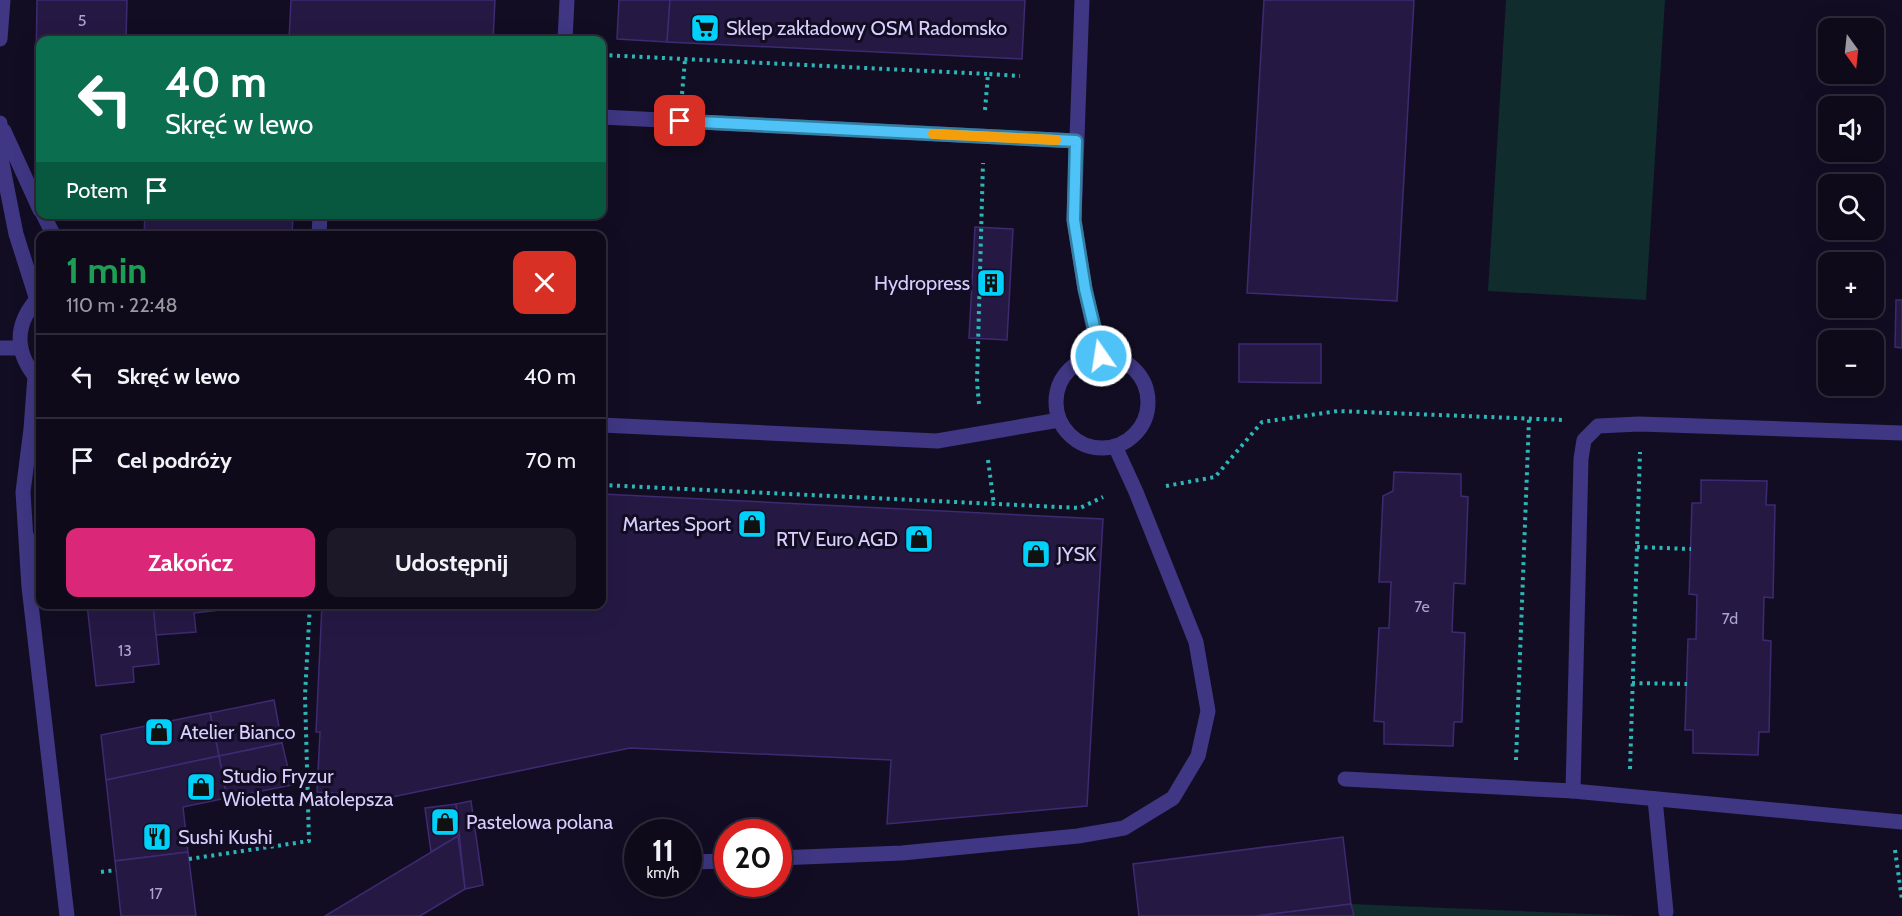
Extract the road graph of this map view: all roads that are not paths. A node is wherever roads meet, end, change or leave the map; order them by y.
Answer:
1 (3, 0) edge
2 (567, 0) edge
3 (1082, 0) edge
4 (565, 36) edge
5 (0, 39) edge
6 (606, 117) edge
7 (0, 123) edge
8 (1076, 141) junction
9 (36, 201) edge
10 (36, 290) edge
11 (36, 301) edge
12 (0, 348) edge
13 (20, 348) junction
14 (1101, 356) junction
15 (36, 377) edge
16 (36, 394) edge
17 (1059, 420) junction
18 (606, 426) edge
19 (1902, 433) edge
20 (1115, 446) junction
21 (36, 555) edge
22 (29, 586) junction
23 (1346, 779) dead end
24 (1573, 791) junction
25 (1655, 800) junction
26 (1897, 821) edge
27 (792, 857) edge
28 (1666, 912) dead end
29 (67, 916) edge

1 - 5 street
2 - 4 street
3 - 8 street
6 - 8 street
7 - 9 street
7 - 10 street
8 - 14 street
11 - 13 street
12 - 13 street
13 - 15 street
14 - 17 street
14 - 20 street
16 - 22 street
17 - 18 street
17 - 20 street
19 - 24 street
20 - 27 street
21 - 22 street
22 - 29 street
23 - 24 street
24 - 25 street
25 - 26 street
25 - 28 street

